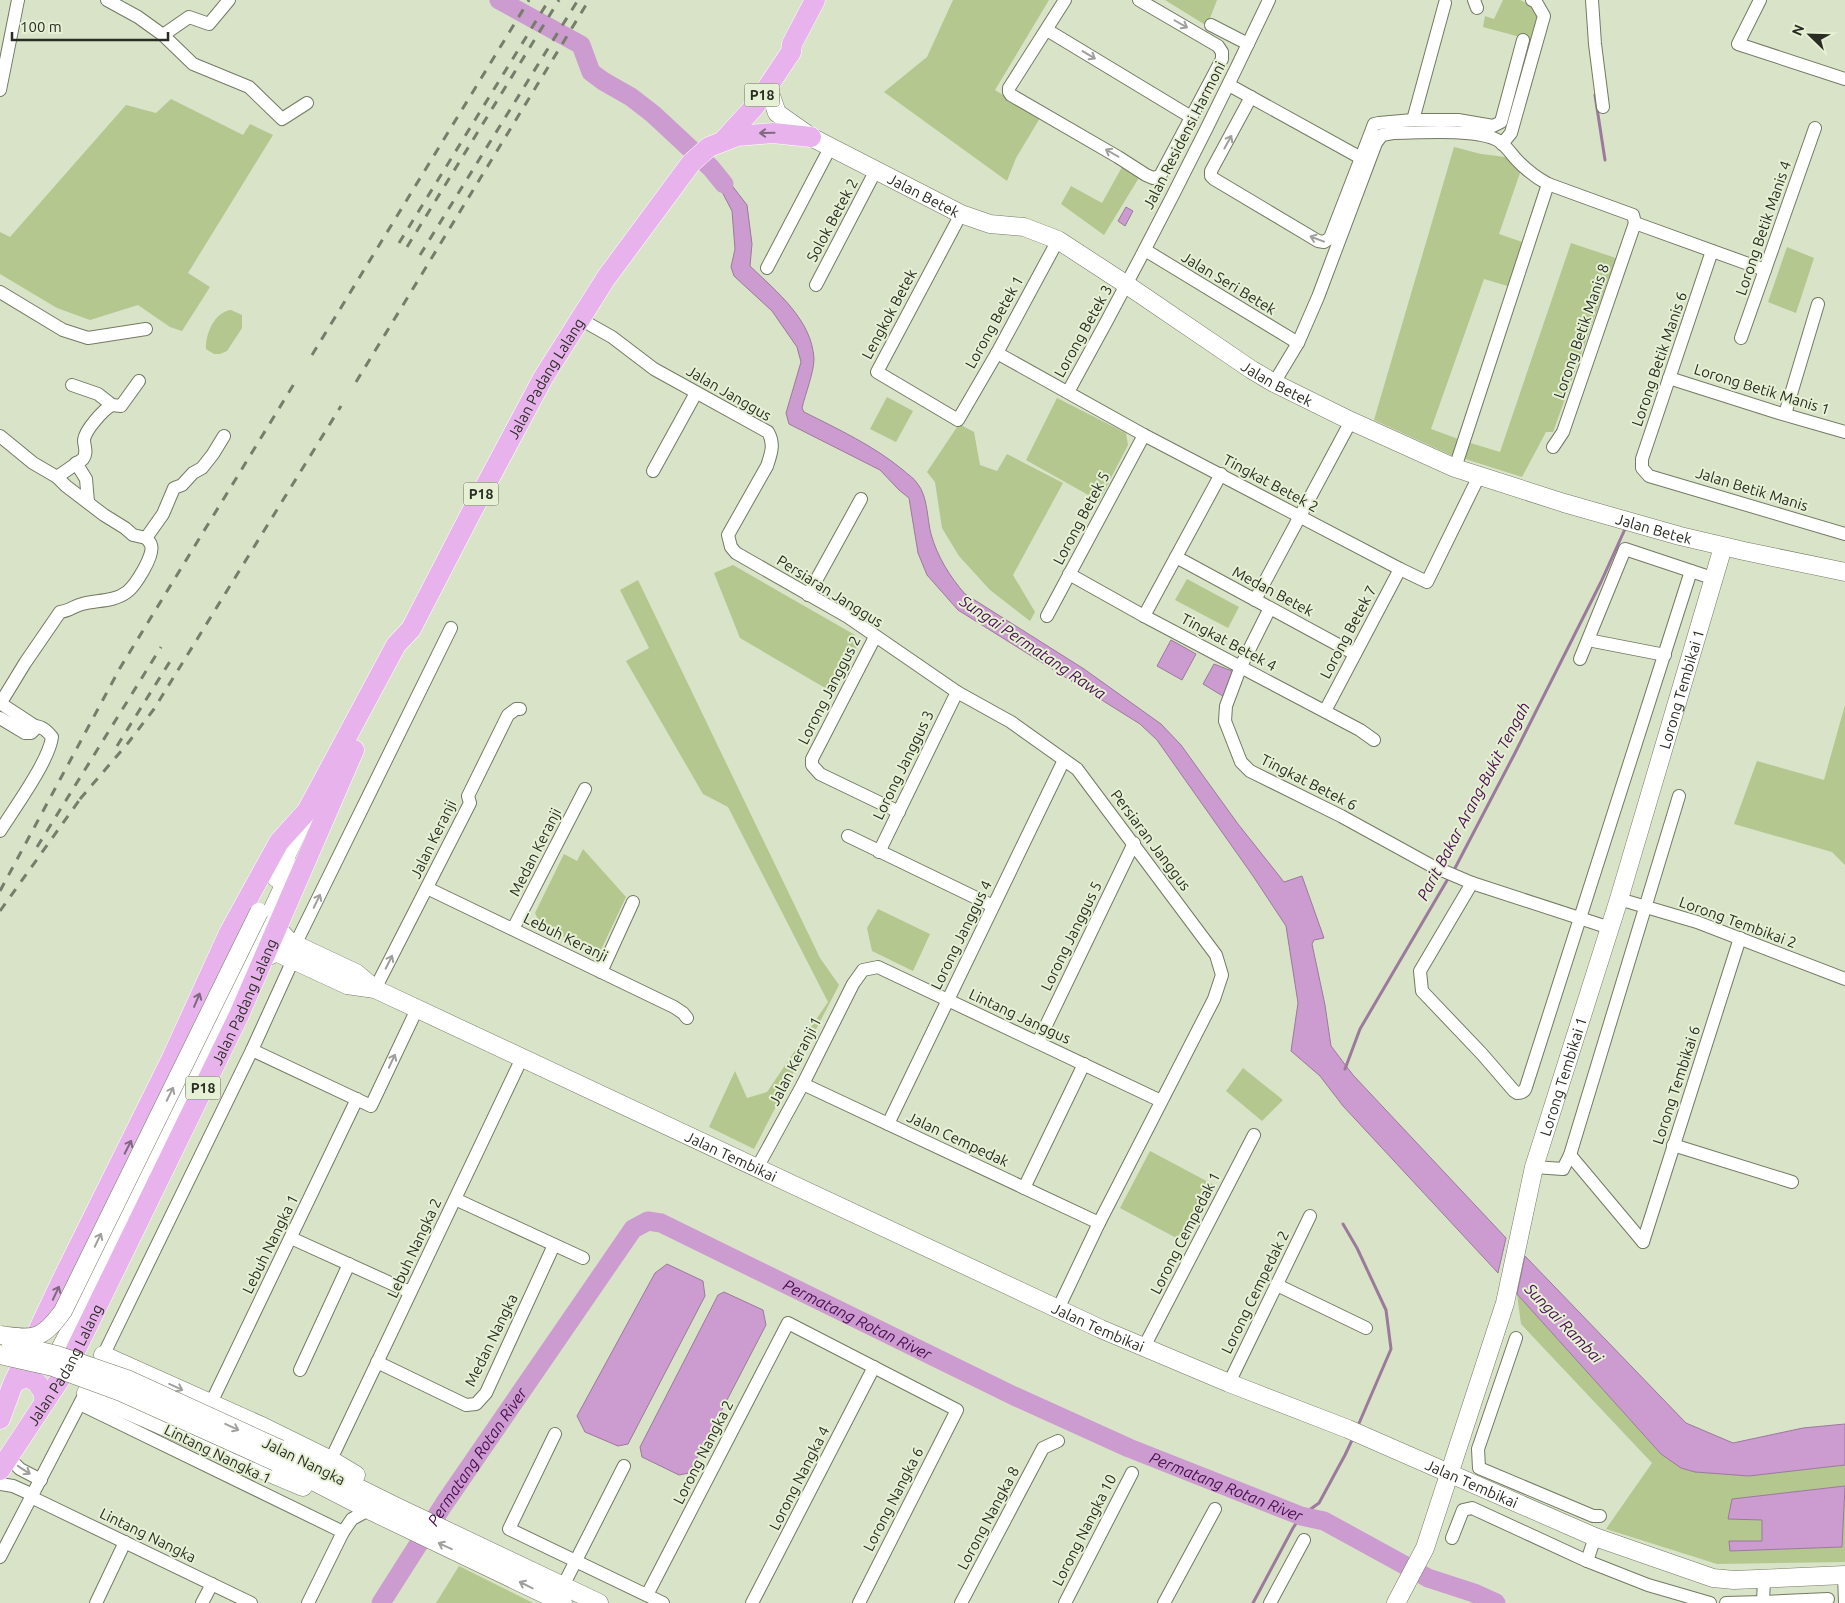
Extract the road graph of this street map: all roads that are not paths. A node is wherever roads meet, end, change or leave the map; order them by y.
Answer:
1 (18, 0) edge
2 (108, 0) edge
3 (229, 0) edge
4 (815, 0) edge
5 (1065, 0) edge
6 (1139, 0) edge
7 (1269, 0) edge
8 (1532, 0) edge
9 (1592, 0) edge
10 (1760, 0) edge
11 (1445, 4) dead end
12 (1211, 25) dead end
13 (1047, 30) junction
14 (163, 34) junction
15 (1523, 40) dead end
16 (792, 44) junction
17 (1248, 44) junction
18 (1845, 79) edge
19 (1229, 85) junction
20 (768, 87) junction
21 (0, 90) edge
22 (1251, 97) junction
23 (307, 103) dead end
24 (1603, 107) dead end
25 (1192, 117) junction
26 (1413, 120) junction
27 (1815, 128) dead end
28 (811, 137) junction
29 (1502, 144) junction
30 (713, 146) junction
31 (831, 146) junction
32 (1361, 158) junction
33 (1178, 160) junction
34 (876, 170) junction
35 (1548, 184) junction
36 (961, 214) junction
37 (1635, 223) junction
38 (1058, 240) junction
39 (1144, 250) junction
40 (1712, 251) junction
41 (767, 268) dead end
42 (1765, 270) junction
43 (816, 285) dead end
44 (1127, 285) junction
45 (0, 292) edge
46 (1818, 304) dead end
47 (580, 319) junction
48 (146, 329) dead end
49 (1741, 338) dead end
50 (1298, 342) junction
51 (997, 353) junction
52 (1669, 378) junction
53 (139, 381) dead end
54 (1274, 383) junction
55 (72, 385) dead end
56 (1068, 392) junction
57 (696, 393) junction
58 (112, 405) junction
59 (1785, 414) junction
60 (958, 420) joint
61 (1351, 421) junction
62 (1845, 432) edge
63 (1144, 435) junction
64 (0, 436) edge
65 (224, 436) dead end
66 (1552, 447) dead end
67 (76, 463) junction
68 (1455, 468) junction
69 (653, 471) dead end
70 (1221, 474) junction
71 (1479, 476) junction
72 (1649, 476) joint
73 (57, 477) junction
74 (861, 499) dead end
75 (88, 502) junction
76 (1300, 516) junction
77 (1845, 534) edge
78 (728, 535) joint
79 (146, 538) junction
80 (1723, 547) junction
81 (1176, 557) junction
82 (1400, 569) junction
83 (1691, 571) junction
84 (1845, 572) edge
85 (1069, 574) junction
86 (1715, 579) junction
87 (808, 595) junction
88 (1255, 600) junction
89 (1270, 608) junction
90 (1047, 616) dead end
91 (1144, 616) junction
92 (451, 628) dead end
93 (411, 629) junction
94 (875, 636) junction
95 (1588, 640) junction
96 (1355, 654) junction
97 (1665, 655) junction
98 (1580, 659) dead end
99 (1241, 666) junction
100 (956, 692) junction
101 (0, 704) edge
102 (520, 709) dead end
103 (1325, 711) junction
104 (0, 718) edge
105 (35, 726) junction
106 (1374, 740) dead end
107 (1064, 760) junction
108 (585, 789) dead end
109 (1678, 796) dead end
110 (307, 811) junction
111 (899, 812) junction
112 (0, 831) edge
113 (848, 836) dead end
114 (1134, 843) junction
115 (879, 852) junction
116 (1472, 884) junction
117 (427, 888) junction
118 (1619, 899) junction
119 (633, 902) dead end
120 (993, 906) junction
121 (1645, 906) junction
122 (1581, 918) junction
123 (269, 919) junction
124 (1610, 928) junction
125 (513, 929) junction
126 (1740, 938) junction
127 (294, 952) junction
128 (264, 959) junction
129 (863, 970) joint
130 (601, 972) junction
131 (1845, 979) edge
132 (375, 990) junction
133 (948, 1000) junction
134 (417, 1009) junction
135 (687, 1018) dead end
136 (1038, 1042) junction
137 (252, 1050) junction
138 (522, 1058) junction
139 (1084, 1064) junction
140 (803, 1084) junction
141 (357, 1099) junction
142 (1161, 1101) junction
143 (888, 1124) junction
144 (1254, 1134) dead end
145 (1673, 1145) junction
146 (1570, 1155) junction
147 (1534, 1167) junction
148 (757, 1168) junction
149 (1792, 1182) dead end
150 (1024, 1188) junction
151 (455, 1199) junction
152 (1310, 1216) dead end
153 (1099, 1223) junction
154 (291, 1238) junction
155 (554, 1245) junction
156 (583, 1258) dead end
157 (349, 1264) junction
158 (1277, 1285) junction
159 (410, 1292) junction
160 (1058, 1309) junction
161 (1366, 1328) dead end
162 (0, 1335) edge
163 (1516, 1338) dead end
164 (0, 1341) edge
165 (1144, 1347) junction
166 (30, 1350) junction
167 (0, 1355) edge
168 (104, 1355) junction
169 (377, 1362) junction
170 (59, 1364) junction
171 (131, 1367) junction
172 (874, 1367) junction
173 (300, 1370) dead end
174 (1230, 1383) junction
175 (13, 1384) junction
176 (83, 1398) junction
177 (46, 1402) junction
178 (211, 1403) junction
179 (1472, 1404) junction
180 (116, 1405) junction
181 (1491, 1412) junction
182 (0, 1419) edge
183 (555, 1434) dead end
184 (1058, 1441) dead end
185 (335, 1451) dead end
186 (278, 1455) junction
187 (4, 1464) edge
188 (624, 1466) dead end
189 (1132, 1473) dead end
190 (1450, 1473) junction
191 (41, 1480) junction
192 (0, 1484) edge
193 (1514, 1492) junction
194 (32, 1496) junction
195 (395, 1506) junction
196 (1215, 1509) dead end
197 (1576, 1509) junction
198 (368, 1512) junction
199 (1600, 1516) dead end
200 (1568, 1525) junction
201 (343, 1532) junction
202 (1595, 1537) junction
203 (1452, 1538) dead end
204 (1304, 1540) dead end
205 (125, 1542) junction
206 (0, 1557) edge
207 (492, 1560) junction
208 (576, 1561) junction
209 (1587, 1561) junction
210 (1845, 1575) edge
211 (1764, 1579) junction
212 (212, 1584) junction
213 (563, 1594) edge
214 (647, 1595) junction
215 (1828, 1599) dead end
216 (1763, 1602) edge
217 (96, 1603) edge
218 (202, 1603) edge
219 (251, 1603) edge
220 (308, 1603) edge
221 (599, 1603) edge
222 (663, 1603) edge
223 (752, 1603) edge
224 (859, 1603) edge
225 (961, 1603) edge
226 (1065, 1603) edge
227 (1164, 1603) edge
228 (1270, 1603) edge
229 (1396, 1603) edge
230 (1710, 1603) edge
231 (1726, 1603) edge
232 (1844, 1603) edge

1 - 21 street
2 - 14 street
3 - 14 street
4 - 16 main road, P18
5 - 13 street
6 -> 25 street
7 - 17 street, Jalan Residensi Harmoni
8 - 29 street
9 - 24 street
10 - 18 street
11 - 26 street
12 - 17 street
13 -> 25 street
33 -> 13 street
14 - 23 street
15 - 26 street
16 - 20 main road, P18
16 - 30 main road, Jalan Padang Lalang / P18
17 - 19 street, Jalan Residensi Harmoni
19 - 22 street
19 - 33 street, Jalan Residensi Harmoni
20 - 28 street, Jalan Betek
20 - 30 main road, P18
22 - 32 street
32 -> 22 street
25 - 33 street
26 - 32 street
27 - 42 street, Lorong Betik Manis 4
28 -> 30 main road
28 - 31 street, Jalan Betek
29 - 35 street
29 - 50 street
30 - 47 main road, Jalan Padang Lalang / P18
31 - 34 street, Jalan Betek
31 - 41 street
33 - 39 street, Jalan Residensi Harmoni
34 - 36 street, Jalan Betek
34 - 43 street, Solok Betek 2
35 - 37 street
35 - 68 street
36 - 38 street, Jalan Betek
36 - 60 street, Lengkok Betek
37 - 40 street
37 - 66 street, Lorong Betik Manis 8
38 - 44 street, Jalan Betek
38 - 51 street, Lorong Betek 1
39 - 44 street, Jalan Residensi Harmoni
39 - 50 street, Jalan Seri Betek
40 - 42 street
40 - 52 street, Lorong Betik Manis 6
42 - 49 street, Lorong Betik Manis 4
44 - 54 street, Jalan Betek
44 - 56 street, Lorong Betek 3
45 - 48 street
46 - 59 street
47 - 57 street, Jalan Janggus
47 - 93 main road, Jalan Padang Lalang / P18
50 - 54 street
51 - 56 street, Tingkat Betek 2
51 - 60 street, Lorong Betek 1
52 - 59 street, Lorong Betik Manis 1
52 - 72 street, Lorong Betik Manis 6
53 - 58 street
54 - 61 street, Jalan Betek
55 - 58 street
56 - 63 street, Tingkat Betek 2
57 - 69 street
57 - 78 street, Jalan Janggus
58 - 67 street
59 - 62 street, Lorong Betik Manis 1
61 - 68 street, Jalan Betek
61 - 76 street
63 - 70 street, Tingkat Betek 2
63 - 85 street, Lorong Betek 5
64 - 73 street
65 - 79 street
67 - 73 street
67 - 75 street
68 - 71 street, Jalan Betek
70 - 76 street, Tingkat Betek 2
70 - 81 street
71 - 80 street, Jalan Betek
71 - 82 street, Tingkat Betek 2
72 - 77 street, Jalan Betik Manis
73 - 75 street
74 - 87 street
75 - 79 street
76 - 82 street, Tingkat Betek 2
76 - 88 street
78 - 87 street, Persiaran Janggus
79 - 101 street
80 - 84 street, Jalan Betek
80 - 86 street, Lorong Tembikai 1
81 - 88 street, Medan Betek
81 - 91 street
82 - 96 street, Lorong Betek 7
83 - 86 street
83 - 95 street
83 - 97 street
85 - 90 street, Lorong Betek 5
85 - 91 street, Tingkat Betek 4
86 - 118 street, Lorong Tembikai 1
87 - 94 street, Persiaran Janggus
88 - 89 street, Medan Betek
89 - 96 street, Medan Betek
89 - 99 street, Tingkat Betek 6
91 - 99 street, Tingkat Betek 4
127 -> 92 street, Jalan Padang Lalang
93 - 110 main road, Jalan Padang Lalang / P18
93 - 123 main road, Jalan Padang Lalang / P18
94 - 100 street, Persiaran Janggus
94 - 111 street, Lorong Janggus 2
95 - 97 street
95 - 98 street
96 - 103 street, Lorong Betek 7
97 - 122 street
99 - 103 street, Tingkat Betek 4
99 - 116 street, Tingkat Betek 6
100 - 107 street, Persiaran Janggus
100 - 111 street, Lorong Janggus 3
101 - 105 street
102 - 117 street, Jalan Keranji
103 - 106 street, Tingkat Betek 4
104 - 105 street
105 - 112 street
107 - 114 street, Persiaran Janggus
107 - 120 street, Lorong Janggus 4
108 - 125 street, Medan Keranji
109 - 121 street, Lorong Tembikai 1
110 - 123 street
166 -> 110 main road, Jalan Padang Lalang / P18
111 - 115 street, Lorong Janggus 3
113 - 115 street
114 - 136 street, Lorong Janggus 5
114 - 142 street, Persiaran Janggus
115 - 120 street
116 - 122 street, Tingkat Betek 6
116 - 122 street
117 - 125 street, Lebuh Keranji
132 -> 117 street, Jalan Keranji
118 - 121 street, Lorong Tembikai 2
118 - 124 street, Lorong Tembikai 1
119 - 130 street
120 - 133 street, Lorong Janggus 4
121 - 126 street, Lorong Tembikai 2
121 - 146 street, Lorong Tembikai 1
122 - 124 street, Tingkat Betek 6
123 - 127 street, Jalan Tembikai
123 - 128 main road, Jalan Padang Lalang / P18
162 -> 123 street, bridge
123 - 170 street
124 - 147 street, Lorong Tembikai 1
125 - 130 street, Lebuh Keranji
126 - 131 street, Lorong Tembikai 2
126 - 145 street, Lorong Tembikai 6
127 - 128 street, Jalan Tembikai
127 - 132 street, Jalan Tembikai
127 - 137 street, Jalan Padang Lalang
128 - 170 main road, Jalan Padang Lalang / P18
129 - 133 street, Lintang Janggus
129 - 140 street, Jalan Keranji 1
130 - 135 street, Lebuh Keranji
132 - 134 street, Jalan Tembikai
133 - 136 street, Lintang Janggus
133 - 143 street, Lorong Janggus 4
134 - 138 street, Jalan Tembikai
141 -> 134 street
136 - 139 street, Lintang Janggus
137 - 141 street
137 - 168 street, Jalan Padang Lalang
138 - 148 street, Jalan Tembikai
138 - 151 street, Lebuh Nangka 2
139 - 142 street, Lintang Janggus
139 - 150 street
140 - 143 street, Jalan Cempedak
140 - 148 street, Jalan Keranji 1
141 - 154 street, Lebuh Nangka 1
142 - 153 street, Persiaran Janggus
143 - 150 street, Jalan Cempedak
144 - 165 street, Lorong Cempedak 1
145 - 146 street, Lorong Tembikai 6
145 - 149 street
146 - 147 street, Lorong Tembikai 1
147 - 179 street, Lorong Tembikai 1
148 - 160 street, Jalan Tembikai
150 - 153 street, Jalan Cempedak
151 - 155 street
151 - 159 street, Lebuh Nangka 2
152 - 158 street, Lorong Cempedak 2
153 - 160 street, Persiaran Janggus
154 - 157 street
154 - 178 street, Lebuh Nangka 1
155 - 156 street
155 - 169 street, Medan Nangka
157 - 159 street
157 - 173 street
158 - 161 street
158 - 174 street, Lorong Cempedak 2
159 - 169 street, Lebuh Nangka 2
160 - 165 street, Jalan Tembikai
163 - 181 street
164 - 170 street, Jalan Nangka, bridge
165 - 174 street, Jalan Tembikai
166 - 170 main road
166 - 175 main road, Jalan Padang Lalang / P18
167 - 170 street, Jalan Nangka, bridge
168 - 171 street
168 - 176 street, Jalan Padang Lalang
169 - 185 street, Lebuh Nangka 2
170 - 177 main road, Jalan Padang Lalang / P18
170 - 186 street, Jalan Nangka, bridge
171 -> 178 street
171 - 180 street
172 - 214 street, Lorong Nangka 2
172 - 223 street, Lorong Nangka 4
172 - 224 street, Lorong Nangka 6
174 - 190 street, Jalan Tembikai
175 - 177 main road
175 - 182 main road, Jalan Padang Lalang / P18
176 - 180 street
176 - 191 street, Jalan Padang Lalang
176 - 201 street, Lintang Nangka 1
177 - 187 main road, Jalan Padang Lalang / P18
178 - 195 street
179 - 181 street
179 - 190 street, Lorong Tembikai 1
180 - 198 street
181 - 193 street
183 - 208 street
184 - 225 street, Lorong Nangka 8
186 - 195 street, Jalan Nangka
186 - 198 street, Jalan Nangka
187 -> 191 street
188 - 208 street
189 - 226 street, Lorong Nangka 10
190 - 193 street, Jalan Tembikai
190 - 229 street, Lorong Tembikai 1
191 - 194 street, Jalan Padang Lalang
192 - 194 street, Lintang Nangka
193 - 197 street
193 - 200 street, Jalan Tembikai
194 - 205 street, Lintang Nangka
194 - 206 street, Jalan Padang Lalang
195 - 207 street, Jalan Nangka
196 - 227 street
197 - 199 street
197 - 200 street
198 - 201 street
207 -> 198 street, Jalan Nangka
200 - 202 street, Jalan Tembikai
201 - 220 street
202 - 209 street
202 - 211 street, Jalan Tembikai
203 - 209 street
204 - 228 street
205 - 212 street, Lintang Nangka
205 - 217 street
207 - 213 street, Jalan Nangka
208 - 213 street
208 - 214 street
209 - 230 street
210 - 211 street, Jalan Tembikai
210 - 232 street
211 - 216 street
212 - 218 street
212 - 219 street, Lintang Nangka
213 - 221 street, Jalan Nangka
214 - 222 street
215 - 216 street
216 - 231 street

